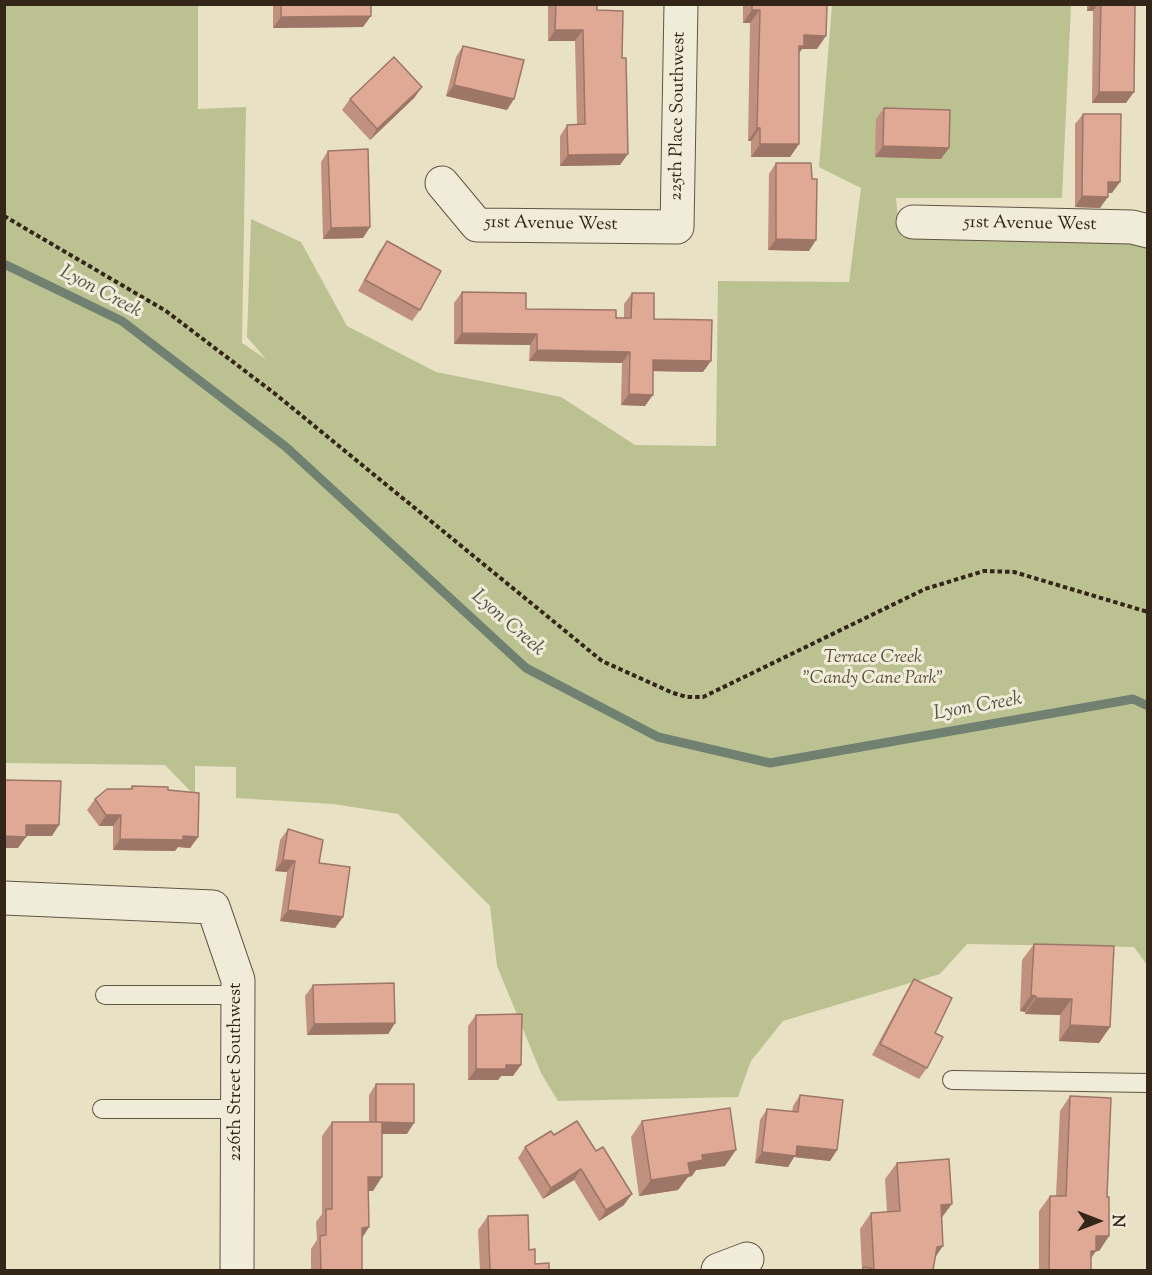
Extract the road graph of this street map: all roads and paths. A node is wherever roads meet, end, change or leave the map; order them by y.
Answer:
1 (681, 4) edge
2 (442, 183) dead end
3 (4, 216) edge
4 (913, 222) dead end
5 (677, 227) joint
6 (1148, 231) edge
7 (1148, 612) edge
8 (4, 898) edge
9 (105, 995) dead end
10 (238, 995) junction
11 (952, 1080) dead end
12 (1148, 1083) edge
13 (102, 1109) dead end
14 (237, 1109) junction
15 (237, 1270) edge

1 - 5 street, 225th Place Southwest
2 - 5 street, 51st Avenue West
3 - 7 path
4 - 6 street, 51st Avenue West
8 - 10 street, 226th Street Southwest
9 - 10 lane
10 - 14 street, 226th Street Southwest
11 - 12 lane
13 - 14 lane
14 - 15 street, 226th Street Southwest

